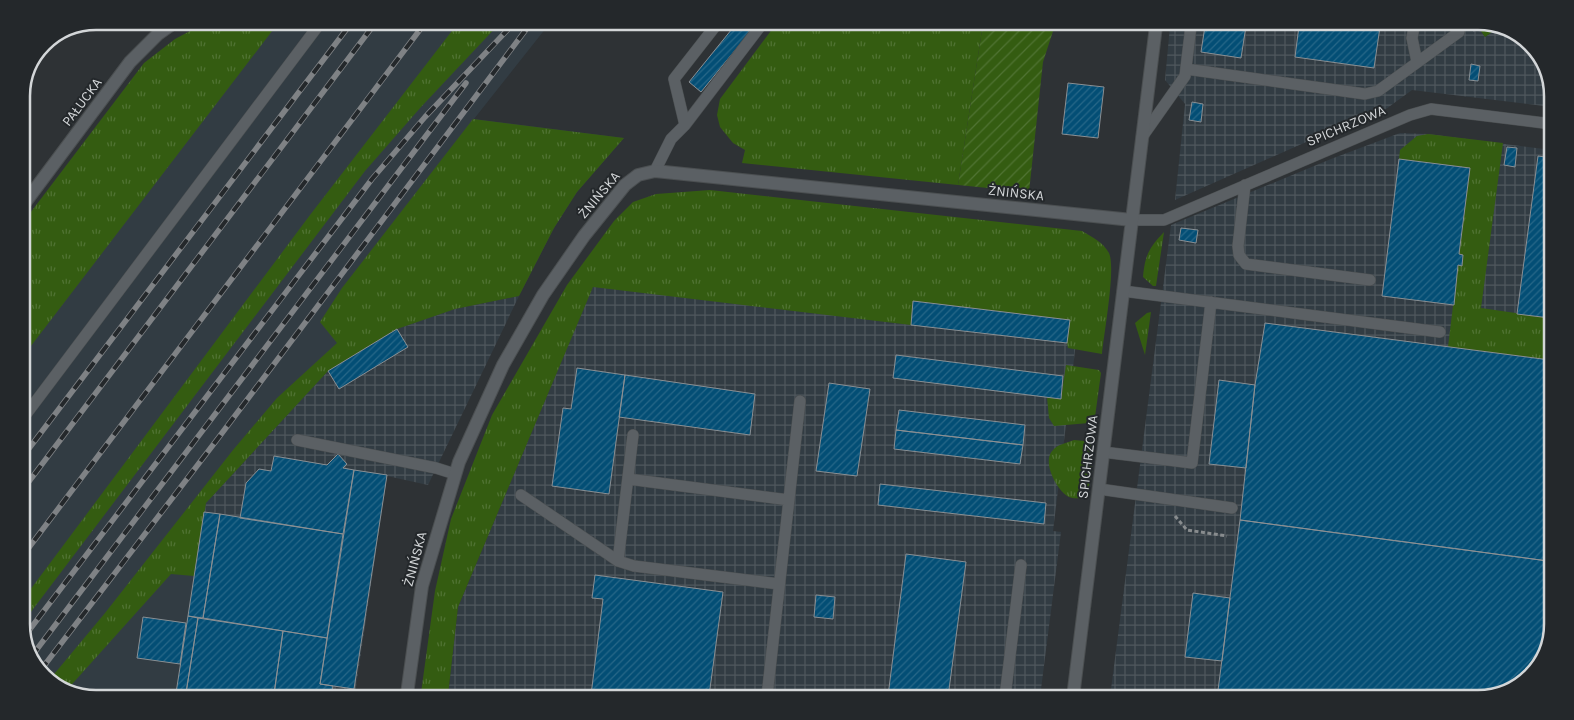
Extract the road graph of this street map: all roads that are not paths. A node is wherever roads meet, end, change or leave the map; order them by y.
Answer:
1 (164, 30) edge
2 (315, 30) edge
3 (712, 30) edge
4 (757, 30) edge
5 (1155, 30) edge
6 (1191, 30) edge
7 (1413, 30) edge
8 (1458, 32) dead end
9 (1418, 62) junction
10 (1186, 70) junction
11 (1544, 123) edge
12 (685, 124) junction
13 (1142, 136) junction
14 (655, 171) junction
15 (1245, 185) junction
16 (30, 196) edge
17 (1132, 220) junction
18 (1370, 280) dead end
19 (1123, 291) junction
20 (1211, 302) junction
21 (1440, 332) dead end
22 (800, 402) dead end
23 (30, 409) edge
24 (633, 435) dead end
25 (297, 440) dead end
26 (1103, 452) junction
27 (455, 474) junction
28 (628, 479) junction
29 (1099, 489) junction
30 (521, 494) dead end
31 (789, 500) junction
32 (1232, 508) dead end
33 (618, 561) junction
34 (1021, 565) dead end
35 (779, 584) junction
36 (408, 690) edge
37 (768, 690) edge
38 (1006, 690) edge
39 (1074, 690) edge

1 - 16 street, PAŁUCKA
2 - 23 lane
3 - 12 lane
4 - 12 lane
5 - 13 street, SPICHRZOWA
6 - 10 lane
7 - 9 lane
8 - 9 lane
9 - 10 lane
10 - 13 lane
11 - 15 lane, SPICHRZOWA
12 - 14 lane
13 - 17 street, SPICHRZOWA
14 - 17 street, ŻNIŃSKA
14 - 27 street, ŻNIŃSKA
15 - 17 lane, SPICHRZOWA
15 - 18 lane
17 - 19 street, SPICHRZOWA
19 - 20 lane
19 - 26 street, SPICHRZOWA
20 - 21 lane
20 - 26 lane
22 - 31 lane
24 - 28 lane
25 - 27 lane
26 - 29 street, SPICHRZOWA
27 - 36 street, ŻNIŃSKA
28 - 31 lane
28 - 33 lane
29 - 32 lane
29 - 39 street, SPICHRZOWA
30 - 33 lane
31 - 35 lane
33 - 35 lane
34 - 38 lane
35 - 37 lane

